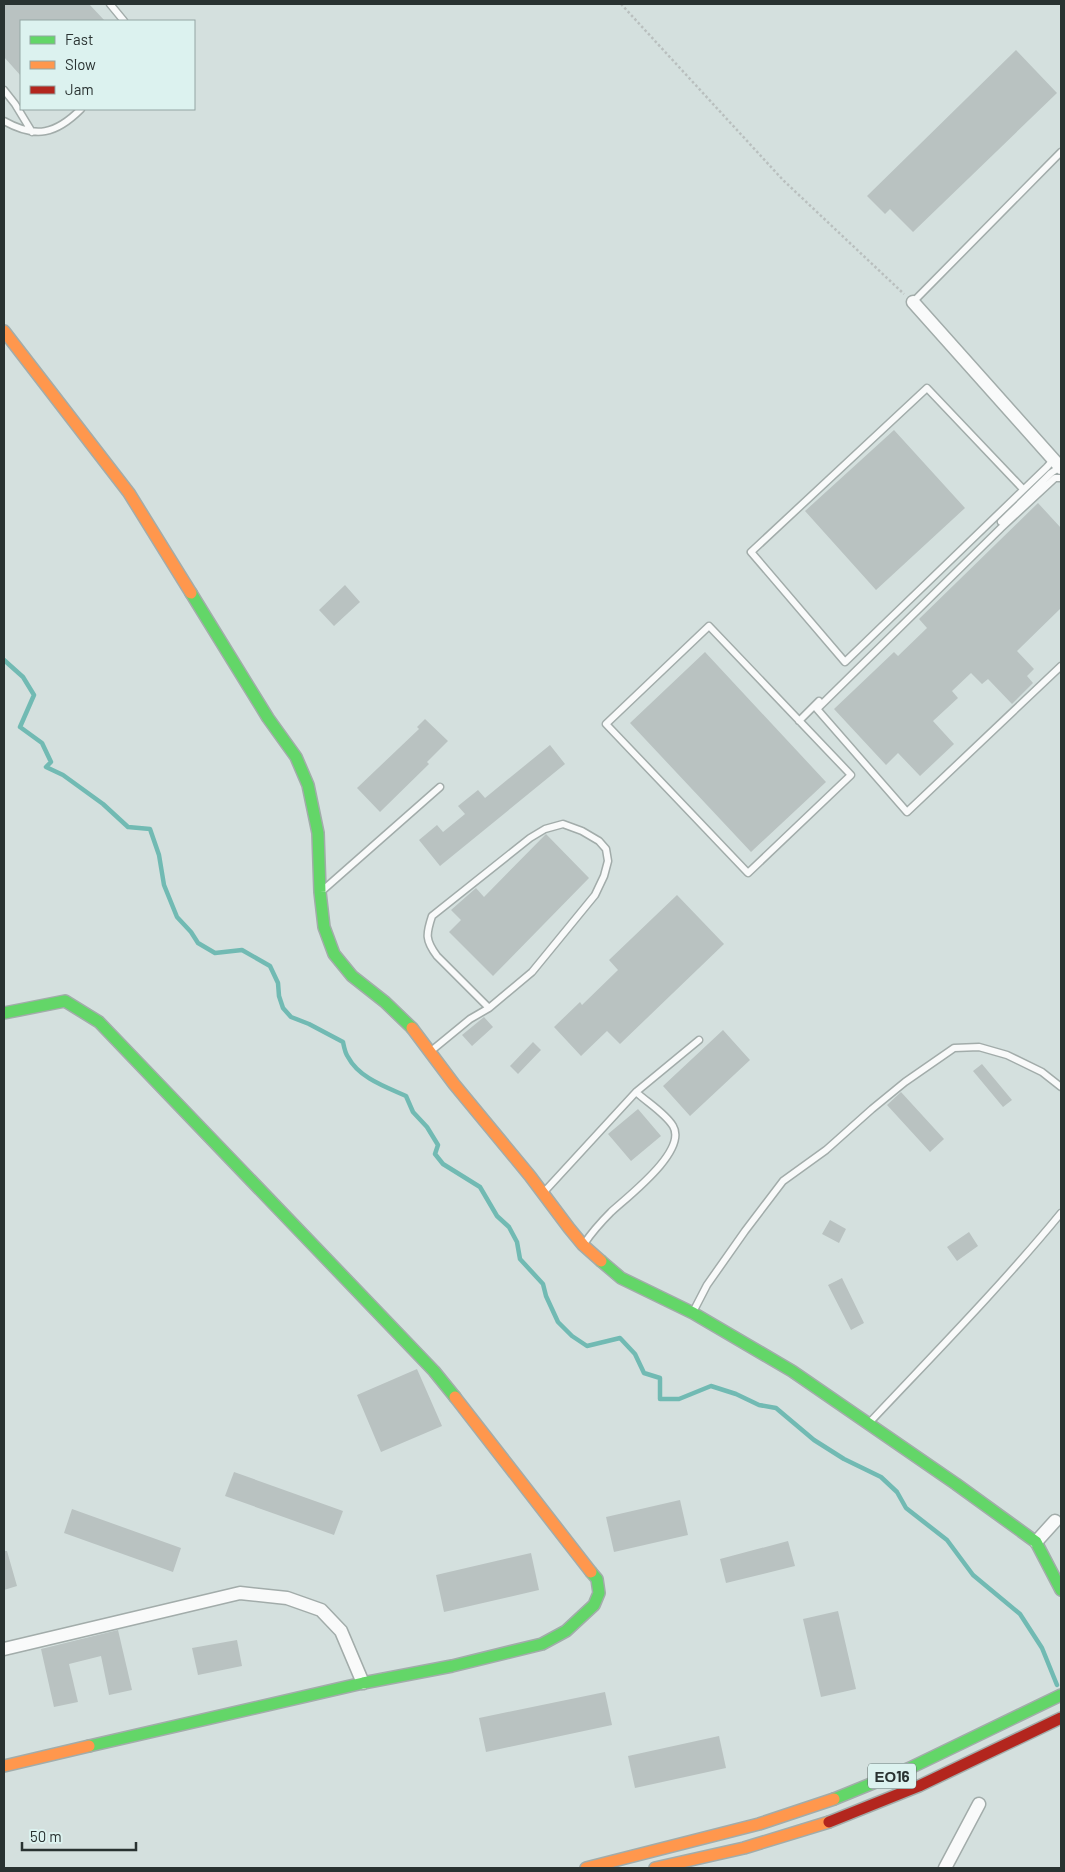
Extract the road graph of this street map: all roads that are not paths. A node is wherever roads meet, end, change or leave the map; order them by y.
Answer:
1 (110, 4) edge
2 (123, 20) edge
3 (4, 90) edge
4 (80, 110) edge
5 (4, 121) edge
6 (32, 132) junction
7 (1061, 152) edge
8 (912, 302) joint
9 (4, 331) edge
10 (1059, 468) edge
11 (1023, 489) junction
12 (1061, 666) edge
13 (799, 721) junction
14 (440, 787) dead end
15 (320, 892) junction
16 (489, 1008) junction
17 (4, 1013) edge
18 (699, 1040) dead end
19 (431, 1051) junction
20 (1061, 1087) edge
21 (636, 1092) junction
22 (543, 1193) junction
23 (1061, 1212) edge
24 (583, 1245) junction
25 (693, 1314) junction
26 (867, 1424) junction
27 (1056, 1519) dead end
28 (1036, 1542) junction
29 (1061, 1590) edge
30 (4, 1649) edge
31 (363, 1683) junction
32 (1061, 1695) edge
33 (1061, 1718) edge
34 (1061, 1731) edge
35 (992, 1752) junction
36 (4, 1766) edge
37 (979, 1804) dead end
38 (586, 1868) edge
39 (655, 1868) edge
40 (945, 1868) edge

1 - 2 lane
3 - 6 lane
4 - 6 lane
5 - 6 lane
7 - 8 lane
8 - 10 street
9 - 15 street
10 - 11 lane
10 - 12 lane
10 - 13 lane
11 - 11 lane
13 - 13 lane
14 - 15 lane
15 - 19 street
16 - 16 lane
16 - 19 lane
17 - 31 street
18 - 21 lane
19 - 22 street
20 - 25 lane
21 - 22 lane
21 - 24 lane
22 - 24 street
23 - 26 lane
24 - 25 street
25 - 26 street
26 - 28 street
27 - 28 street
28 - 29 street
30 - 31 street
31 - 36 street
32 - 38 street, ΕΟ16
33 - 35 street, ΕΟ16
34 - 35 street
35 - 39 street, ΕΟ16
37 - 40 street

